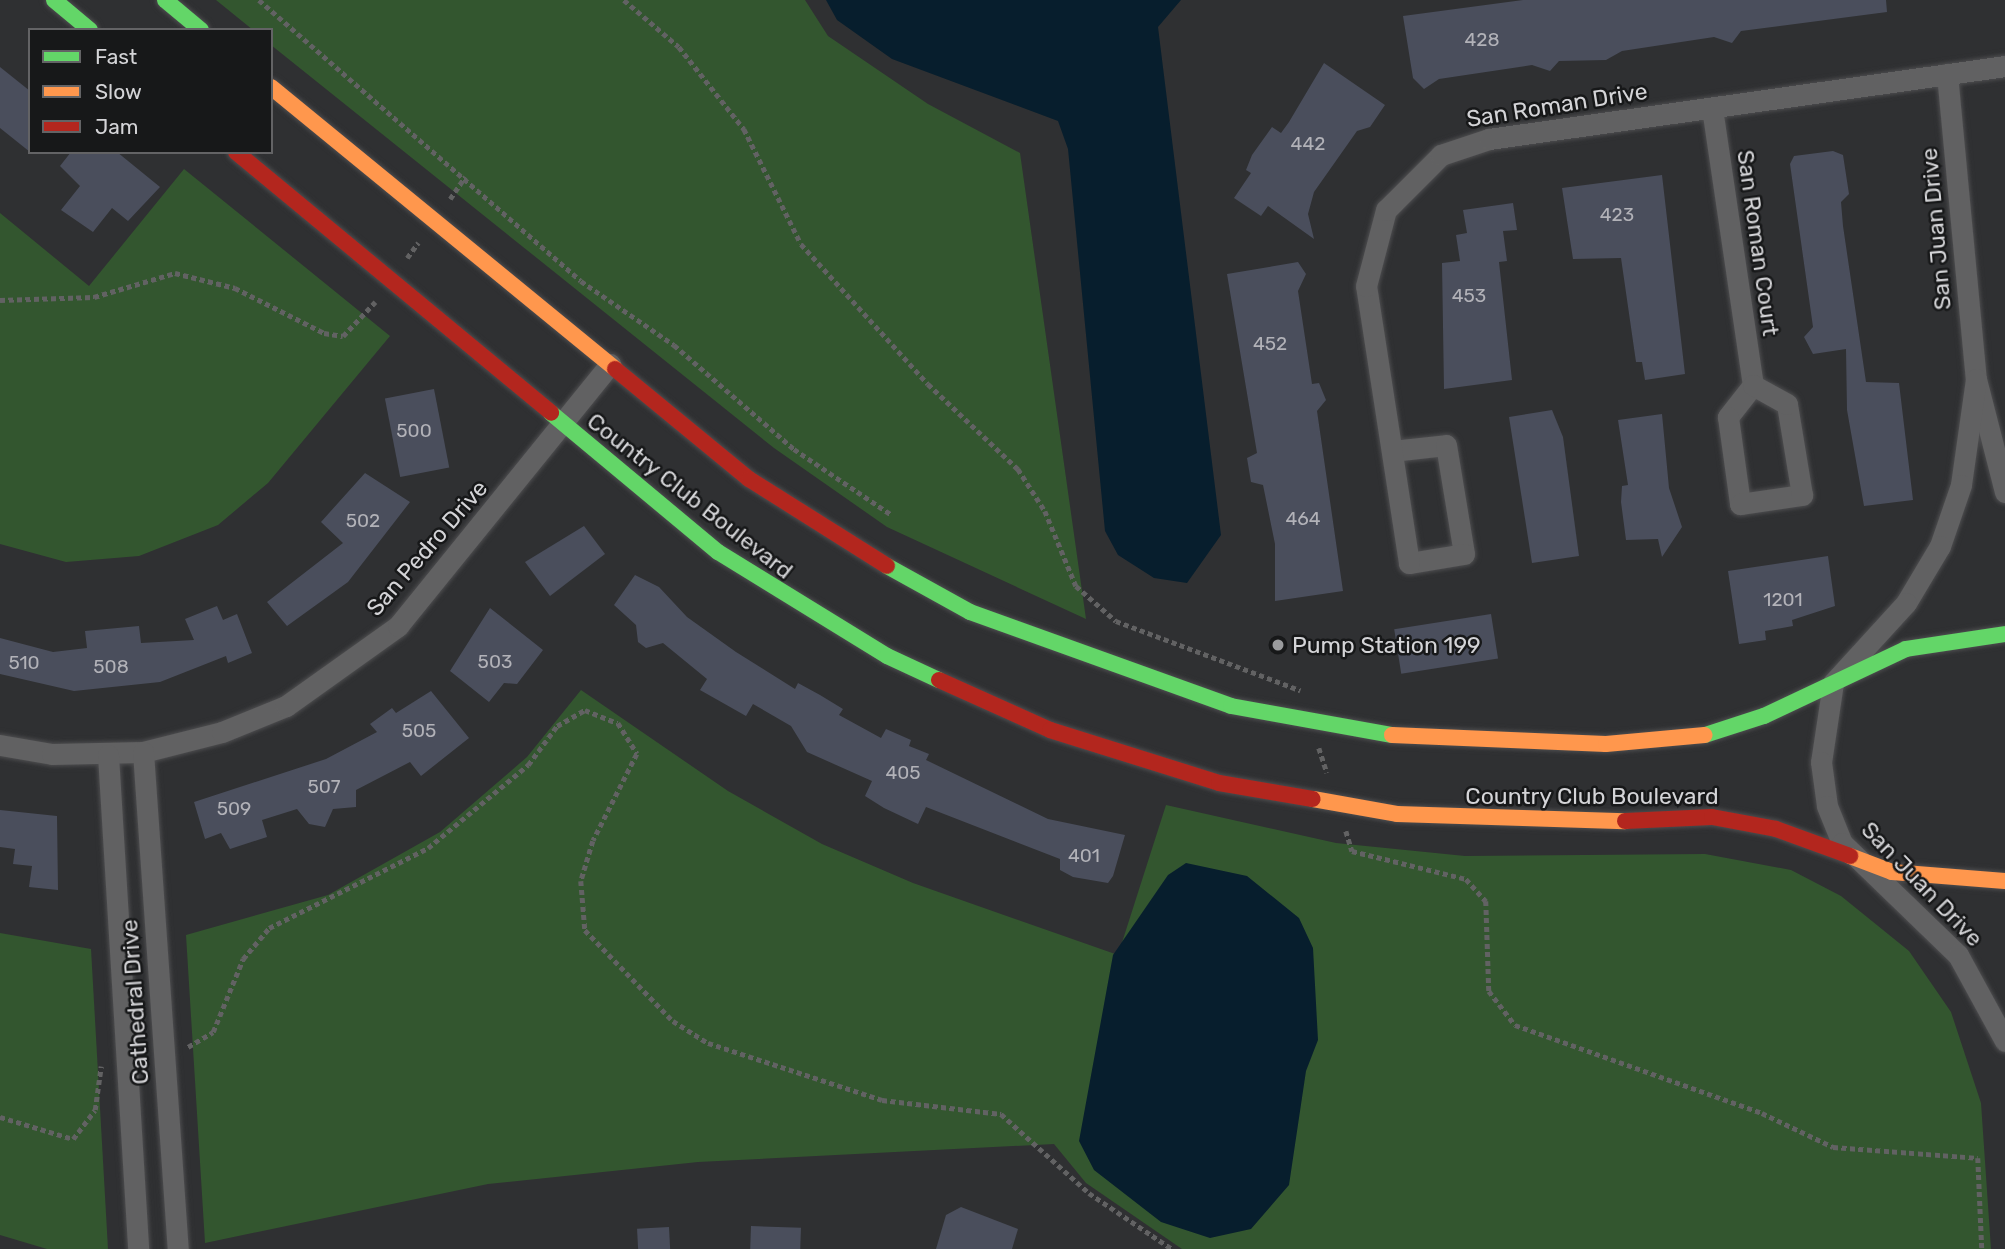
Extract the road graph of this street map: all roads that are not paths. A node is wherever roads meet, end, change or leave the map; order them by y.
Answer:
1 (54, 0) edge
2 (165, 0) edge
3 (88, 28) edge
4 (199, 28) edge
5 (2005, 66) edge
6 (1947, 74) junction
7 (273, 89) edge
8 (1712, 108) junction
9 (238, 154) edge
10 (610, 364) junction
11 (1976, 379) junction
12 (1753, 385) junction
13 (561, 425) junction
14 (1392, 451) junction
15 (2005, 492) edge
16 (2005, 634) edge
17 (1833, 683) junction
18 (0, 745) edge
19 (143, 752) junction
20 (108, 755) junction
21 (1863, 864) junction
22 (2005, 881) edge
23 (2005, 1041) edge
24 (138, 1249) edge
25 (178, 1249) edge

1 - 3 street
2 - 4 street
5 - 6 street, San Roman Drive
6 - 8 street, San Roman Drive
6 - 11 street, San Juan Drive
7 - 10 street
8 - 12 street, San Roman Court
8 - 14 street, San Roman Drive
9 - 13 street, Country Club Boulevard
10 - 13 street, San Pedro Drive
10 - 17 street
11 - 15 street, San Juan Drive
11 - 17 street, San Juan Drive
12 - 12 street
13 - 19 street, San Pedro Drive
13 - 21 street, Country Club Boulevard
14 - 14 street, San Roman Drive
16 - 17 street
17 - 21 street, San Juan Drive
18 - 20 street, San Pedro Drive
19 - 20 street, San Pedro Drive
19 - 25 street, Cathedral Drive
20 - 24 street, Cathedral Drive
21 - 22 street, Country Club Boulevard
21 - 23 street, San Juan Drive

